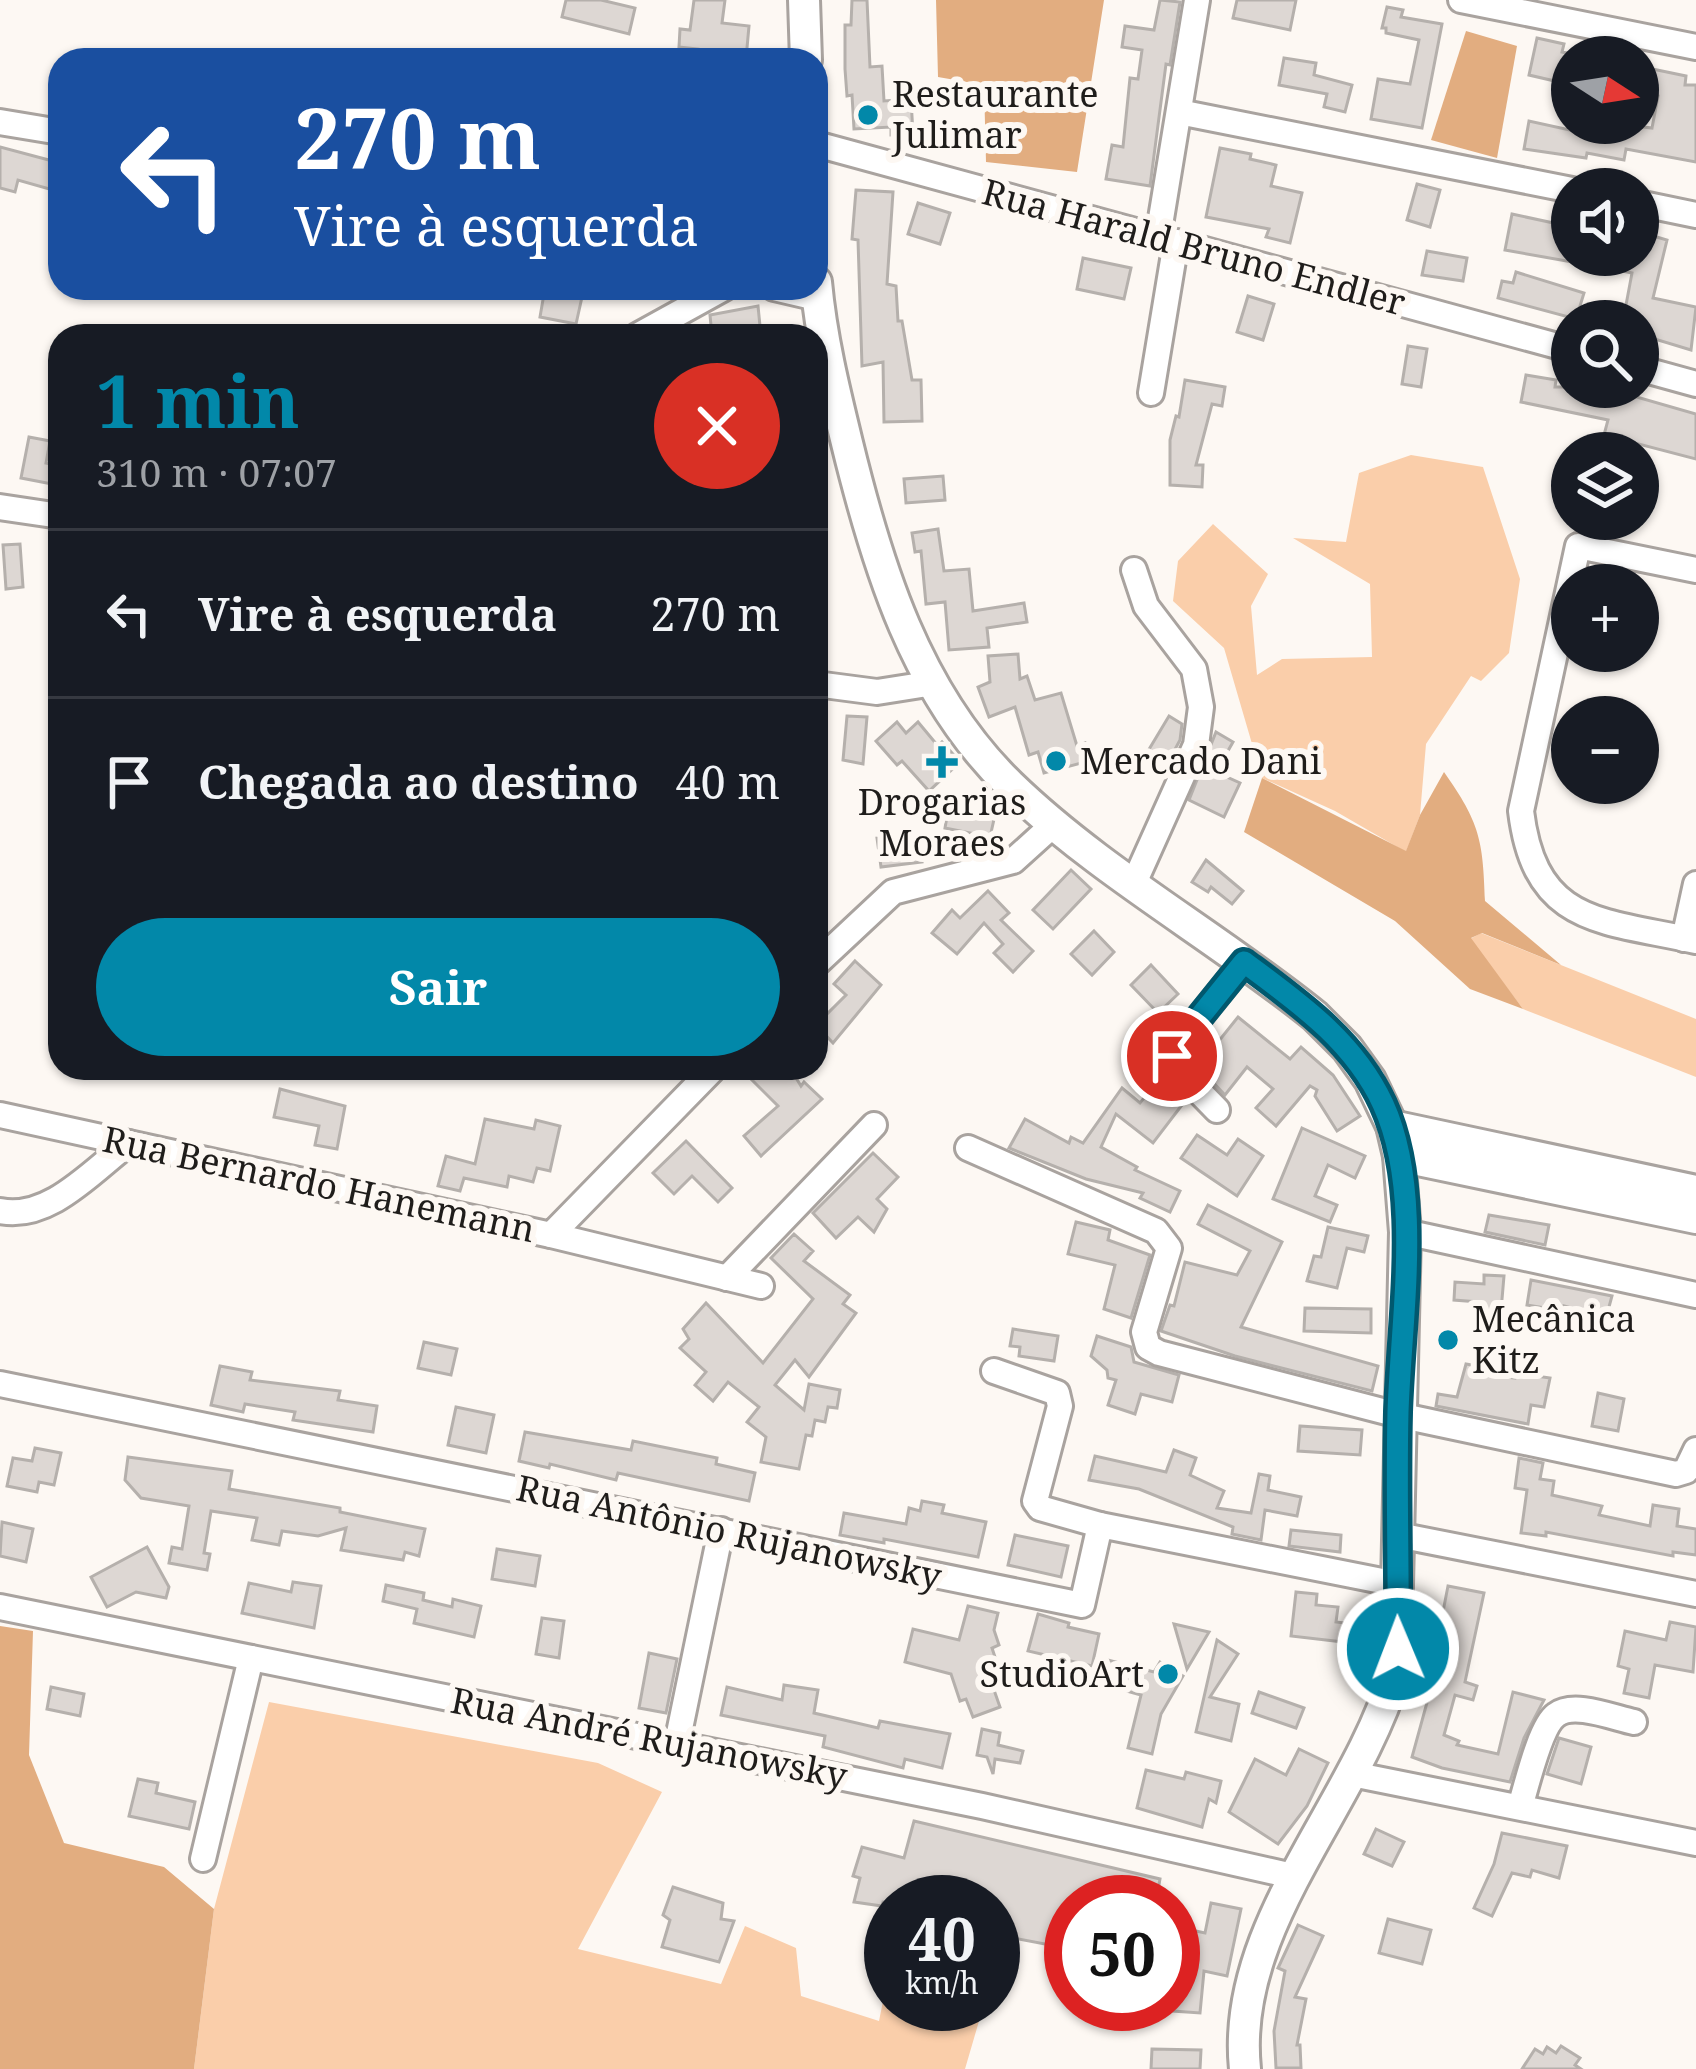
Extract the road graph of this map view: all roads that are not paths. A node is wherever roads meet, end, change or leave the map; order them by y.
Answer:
1 (804, 0) edge
2 (1197, 0) edge
3 (1461, 0) edge
4 (1696, 46) edge
5 (806, 48) edge
6 (1179, 112) junction
7 (0, 122) edge
8 (48, 130) edge
9 (828, 147) edge
10 (1551, 186) edge
11 (1659, 207) edge
12 (1696, 215) edge
13 (1167, 239) junction
14 (702, 300) edge
15 (659, 324) edge
16 (1551, 344) edge
17 (828, 357) edge
18 (1659, 374) edge
19 (1696, 384) edge
20 (1151, 393) dead end
21 (0, 507) edge
22 (48, 514) edge
23 (1134, 570) dead end
24 (1696, 570) edge
25 (934, 683) junction
26 (828, 686) edge
27 (1054, 824) junction
28 (1135, 883) junction
29 (1696, 884) edge
30 (1690, 940) edge
31 (828, 952) edge
32 (1244, 962) junction
33 (702, 1080) edge
34 (1217, 1110) dead end
35 (0, 1115) edge
36 (874, 1125) dead end
37 (1396, 1141) junction
38 (129, 1143) junction
39 (968, 1148) dead end
40 (1696, 1192) edge
41 (0, 1211) edge
42 (1696, 1218) edge
43 (1405, 1232) junction
44 (551, 1235) junction
45 (727, 1278) junction
46 (761, 1286) dead end
47 (1696, 1295) edge
48 (994, 1371) dead end
49 (0, 1384) edge
50 (1398, 1415) junction
51 (1696, 1450) edge
52 (1100, 1525) junction
53 (721, 1530) junction
54 (1398, 1535) junction
55 (1396, 1584) junction
56 (1696, 1594) edge
57 (0, 1607) edge
58 (251, 1658) junction
59 (1634, 1722) dead end
60 (677, 1743) junction
61 (1352, 1774) junction
62 (1520, 1807) junction
63 (1696, 1843) edge
64 (203, 1859) dead end
65 (1297, 1877) junction
66 (1245, 2069) edge

1 - 5 main road
2 - 6 street
3 - 4 street
6 - 10 street
6 - 13 street
7 - 8 street
9 - 13 street, Rua Harald Bruno Endler
11 - 12 street
13 - 16 street, Rua Harald Bruno Endler
13 - 20 street
14 - 15 street
17 - 25 main road
18 - 19 street
21 - 22 street
23 - 28 street
24 - 30 street
25 - 26 street
25 - 27 main road
27 - 28 main road
27 - 31 street
28 - 32 main road
29 - 30 street
32 - 34 street
32 - 37 main road
33 - 44 street, Rua Bernardo Hanemann
35 - 38 street, Rua Bernardo Hanemann
36 - 45 street
37 - 40 main road
37 - 42 main road
37 - 43 main road
38 - 41 street
38 - 44 street, Rua Bernardo Hanemann
39 - 50 street
43 - 47 street
43 - 50 main road
44 - 45 street
45 - 46 street
48 - 52 street
49 - 53 street, Rua Antônio Rujanowsky
50 - 51 street
50 - 54 main road
52 - 53 street, Rua Antônio Rujanowsky
52 - 55 street
53 - 60 street
54 - 55 main road
54 - 56 street
55 - 61 main road
57 - 58 street, Rua André Rujanowsky
58 - 60 street, Rua André Rujanowsky
58 - 64 street
59 - 62 street
60 - 65 street, Rua André Rujanowsky
61 - 62 street
61 - 65 main road
62 - 63 street
65 - 66 main road

